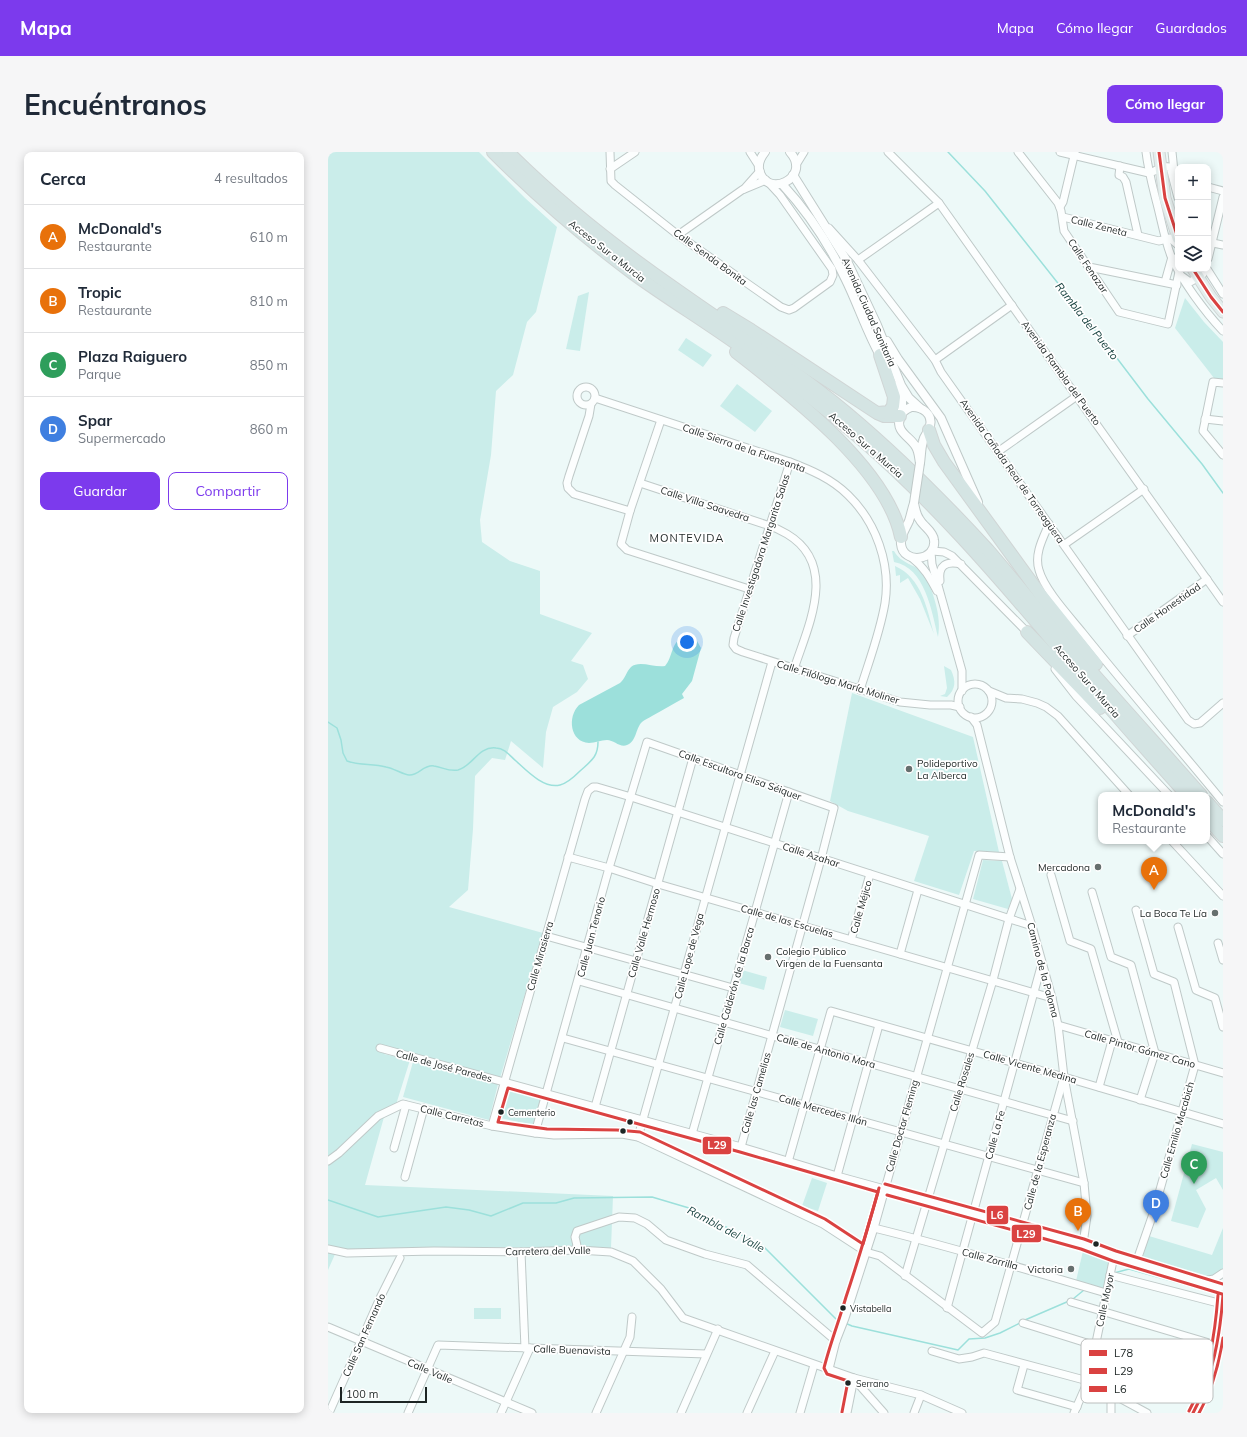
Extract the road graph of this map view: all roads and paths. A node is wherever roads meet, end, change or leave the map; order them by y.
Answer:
1 (493, 152) edge
2 (508, 152) edge
3 (610, 152) edge
4 (635, 152) edge
5 (750, 152) edge
6 (790, 152) edge
7 (804, 152) edge
8 (888, 152) edge
9 (1018, 152) edge
10 (1060, 152) edge
11 (1146, 152) edge
12 (1159, 152) edge
13 (1172, 152) edge
14 (762, 153) edge
15 (1075, 154) edge
16 (796, 165) junction
17 (1120, 166) junction
18 (1160, 167) junction
19 (610, 169) junction
20 (759, 169) junction
21 (1149, 173) junction
22 (1175, 173) edge
23 (793, 175) junction
24 (1175, 178) edge
25 (767, 181) junction
26 (782, 184) junction
27 (1211, 188) edge
28 (742, 190) junction
29 (1223, 191) edge
30 (1223, 197) edge
31 (939, 203) junction
32 (1060, 207) junction
33 (1062, 217) junction
34 (823, 222) junction
35 (678, 235) junction
36 (1138, 236) junction
37 (1177, 236) edge
38 (1166, 239) junction
39 (1211, 239) edge
40 (1175, 242) edge
41 (1211, 242) edge
42 (1223, 245) edge
43 (1172, 257) junction
44 (858, 260) junction
45 (1089, 267) junction
46 (1199, 273) edge
47 (1181, 274) junction
48 (1165, 282) junction
49 (1177, 285) junction
50 (674, 288) junction
51 (1192, 291) junction
52 (1223, 294) edge
53 (1012, 305) junction
54 (1223, 312) edge
55 (694, 316) junction
56 (877, 325) junction
57 (1223, 331) edge
58 (880, 355) junction
59 (935, 360) junction
60 (1223, 383) edge
61 (1077, 396) junction
62 (920, 408) junction
63 (877, 414) junction
64 (901, 414) junction
65 (1206, 419) junction
66 (661, 420) junction
67 (1223, 421) edge
68 (927, 433) junction
69 (907, 437) junction
70 (999, 451) junction
71 (1223, 455) edge
72 (790, 462) junction
73 (920, 463) junction
74 (640, 483) junction
75 (1144, 489) junction
76 (914, 503) junction
77 (630, 511) junction
78 (984, 515) junction
79 (1049, 524) junction
80 (770, 526) junction
81 (925, 527) junction
82 (902, 535) junction
83 (1065, 544) junction
84 (931, 551) junction
85 (912, 558) junction
86 (961, 564) junction
87 (1207, 579) junction
88 (749, 589) junction
89 (1223, 602) edge
90 (944, 605) junction
91 (1028, 632) junction
92 (1127, 636) junction
93 (734, 645) joint
94 (772, 662) junction
95 (794, 669) junction
96 (962, 671) junction
97 (974, 684) junction
98 (860, 690) junction
99 (962, 691) junction
100 (989, 691) junction
101 (959, 698) junction
102 (1006, 698) junction
103 (1223, 703) edge
104 (946, 704) junction
105 (960, 707) junction
106 (991, 707) junction
107 (1126, 711) junction
108 (975, 718) junction
109 (646, 742) joint
110 (693, 758) junction
111 (740, 775) junction
112 (590, 788) joint
113 (789, 792) junction
114 (1127, 792) edge
115 (1165, 792) edge
116 (1180, 792) edge
117 (1184, 792) edge
118 (1198, 792) edge
119 (631, 797) junction
120 (1223, 802) edge
121 (1210, 805) edge
122 (834, 808) joint
123 (678, 812) junction
124 (1223, 820) edge
125 (1210, 822) edge
126 (726, 828) junction
127 (1223, 836) edge
128 (1210, 839) edge
129 (774, 844) junction
130 (1175, 844) edge
131 (1223, 854) edge
132 (568, 857) junction
133 (1010, 857) junction
134 (821, 858) junction
135 (610, 868) junction
136 (870, 874) junction
137 (1051, 875) dead end
138 (658, 884) junction
139 (1020, 889) junction
140 (918, 890) junction
141 (1092, 892) dead end
142 (1223, 896) edge
143 (705, 898) junction
144 (966, 905) junction
145 (1136, 910) dead end
146 (755, 912) junction
147 (1009, 919) junction
148 (802, 926) junction
149 (1032, 926) junction
150 (1178, 927) dead end
151 (546, 936) junction
152 (851, 940) junction
153 (1218, 943) dead end
154 (588, 948) junction
155 (900, 954) junction
156 (1223, 960) edge
157 (636, 961) junction
158 (1042, 963) junction
159 (948, 968) junction
160 (683, 974) junction
161 (993, 980) junction
162 (579, 981) junction
163 (733, 988) junction
164 (1034, 992) junction
165 (627, 994) junction
166 (1052, 998) junction
167 (675, 1008) junction
168 (724, 1022) junction
169 (879, 1025) junction
170 (1058, 1025) junction
171 (1223, 1027) edge
172 (772, 1036) junction
173 (562, 1038) junction
174 (927, 1038) junction
175 (1115, 1042) junction
176 (380, 1048) dead end
177 (820, 1049) junction
178 (611, 1051) junction
179 (972, 1051) junction
180 (1155, 1053) junction
181 (868, 1063) junction
182 (1014, 1063) junction
183 (659, 1064) junction
184 (1195, 1065) junction
185 (1223, 1073) edge
186 (916, 1077) junction
187 (1064, 1077) junction
188 (708, 1078) junction
189 (505, 1082) junction
190 (1099, 1087) junction
191 (960, 1089) junction
192 (756, 1092) junction
193 (546, 1094) junction
194 (1140, 1100) junction
195 (1004, 1102) junction
196 (406, 1105) junction
197 (804, 1105) junction
198 (595, 1107) junction
199 (424, 1108) junction
200 (1182, 1112) junction
201 (1053, 1116) junction
202 (853, 1119) junction
203 (643, 1121) junction
204 (1073, 1121) junction
205 (1223, 1124) edge
206 (492, 1126) junction
207 (900, 1132) junction
208 (535, 1133) junction
209 (692, 1134) junction
210 (638, 1137) junction
211 (944, 1144) junction
212 (741, 1147) junction
213 (394, 1148) dead end
214 (989, 1156) junction
215 (328, 1161) edge
216 (788, 1162) junction
217 (1038, 1170) junction
218 (837, 1176) junction
219 (405, 1177) dead end
220 (1084, 1183) junction
221 (884, 1189) junction
222 (927, 1201) junction
223 (973, 1213) junction
224 (1023, 1227) junction
225 (874, 1228) junction
226 (916, 1238) junction
227 (1083, 1244) junction
228 (328, 1249) edge
229 (578, 1250) junction
230 (521, 1252) junction
231 (866, 1252) junction
232 (962, 1252) junction
233 (1114, 1256) junction
234 (400, 1258) dead end
235 (1136, 1263) junction
236 (1011, 1265) junction
237 (1223, 1273) edge
238 (1110, 1275) junction
239 (904, 1276) junction
240 (1202, 1281) junction
241 (1223, 1289) edge
242 (1106, 1293) junction
243 (1223, 1299) edge
244 (1071, 1302) dead end
245 (947, 1308) junction
246 (1102, 1311) junction
247 (632, 1317) dead end
248 (1022, 1323) dead end
249 (328, 1327) edge
250 (718, 1329) junction
251 (982, 1333) joint
252 (1096, 1339) edge
253 (1199, 1339) edge
254 (361, 1341) junction
255 (836, 1341) junction
256 (1081, 1342) edge
257 (1220, 1345) edge
258 (528, 1348) junction
259 (775, 1351) junction
260 (932, 1351) dead end
261 (623, 1352) junction
262 (706, 1354) junction
263 (814, 1365) junction
264 (1024, 1365) junction
265 (1213, 1366) edge
266 (829, 1369) junction
267 (426, 1370) junction
268 (854, 1378) junction
269 (1081, 1379) edge
270 (921, 1395) junction
271 (1081, 1398) edge
272 (506, 1402) junction
273 (1128, 1403) edge
274 (1198, 1403) edge
275 (1076, 1410) edge
276 (329, 1413) edge
277 (408, 1413) edge
278 (501, 1413) edge
279 (532, 1413) edge
280 (596, 1413) edge
281 (681, 1413) edge
282 (747, 1413) edge
283 (800, 1413) edge
284 (847, 1413) edge
285 (884, 1413) edge
286 (914, 1413) edge
287 (962, 1413) edge
288 (1147, 1413) edge
289 (1193, 1413) edge

1 - 55 highway, Acceso Sur a Murcia
2 - 50 highway, Acceso Sur a Murcia
3 - 19 street, Calle Senda Bonita
4 - 19 street
5 - 20 street
6 - 16 street
7 - 16 street
8 - 31 street, Avenida Rambla del Puerto
9 - 32 street, Calle Zeneta
10 - 15 street
11 - 21 street
12 - 18 main road
13 - 22 street
14 - 20 street
15 - 17 street
15 - 32 street
16 - 23 street
17 - 21 street
17 - 36 street
18 - 21 street
18 - 24 street
18 - 37 main road
19 - 35 street, Calle Senda Bonita
20 - 25 street
20 - 28 street
21 - 38 street
23 - 26 street
23 - 34 street, Avenida Ciudad Sanitaria
25 - 26 street
25 - 28 street
25 - 35 street, Calle Senda Bonita
26 - 58 street, Avenida Ciudad Sanitaria
27 - 29 street
28 - 35 street
30 - 39 street
31 - 44 street
31 - 53 street, Avenida Rambla del Puerto
32 - 33 street, Calle Zeneta
33 - 36 street, Calle Zeneta
33 - 45 street, Calle Fenazar
34 - 44 street, Avenida Cañada Real de Torreagüera
34 - 56 street, Avenida Ciudad Sanitaria
36 - 38 street, Calle Zeneta
38 - 40 street
38 - 43 street
41 - 42 street
43 - 47 street
43 - 48 street
44 - 59 street, Avenida Cañada Real de Torreagüera
45 - 48 street
45 - 49 street, Calle Fenazar
46 - 47 street
46 - 51 street
46 - 52 street
46 - 54 main road
47 - 49 street
47 - 51 street
48 - 49 street
50 - 63 highway
50 - 107 highway, Acceso Sur a Murcia
51 - 57 street
53 - 59 street
53 - 61 street, Avenida Rambla del Puerto
55 - 82 highway
55 - 117 highway, Acceso Sur a Murcia
56 - 62 street, Avenida Ciudad Sanitaria
56 - 78 street
58 - 63 highway
58 - 64 street, Avenida Ciudad Sanitaria
59 - 70 street, Avenida Cañada Real de Torreagüera
60 - 65 street
61 - 70 street
61 - 75 street, Avenida Rambla del Puerto
62 - 64 street
62 - 68 street
63 - 64 highway
64 - 69 street
65 - 67 street
65 - 71 street
66 - 72 street, Calle Sierra de la Fuensanta
66 - 74 street
66 - 77 street, Calle Sierra de la Fuensanta
68 - 69 street
68 - 73 street
68 - 78 highway
69 - 73 street
70 - 79 street, Avenida Cañada Real de Torreagüera
72 - 80 street, Calle Investigadora Margarita Salas
72 - 98 street, Calle Sierra de la Fuensanta
73 - 76 street, bridge
74 - 77 street
74 - 80 street, Calle Villa Saavedra
75 - 83 street
75 - 87 street, Avenida Rambla del Puerto
76 - 81 street
76 - 82 street
77 - 88 street
78 - 107 highway
79 - 83 street, Avenida Cañada Real de Torreagüera
79 - 120 street
80 - 88 street, Calle Investigadora Margarita Salas
80 - 95 street, Calle Villa Saavedra
81 - 82 street
81 - 84 street
82 - 85 street
83 - 92 street, Avenida Cañada Real de Torreagüera
84 - 85 street
84 - 86 street
84 - 90 street
85 - 90 street
86 - 90 street
86 - 91 street
87 - 89 street, Avenida Rambla del Puerto
87 - 92 street, Calle Honestidad
88 - 93 street, Calle Investigadora Margarita Salas
90 - 96 street
91 - 115 street
91 - 116 highway
92 - 103 street, Avenida Cañada Real de Torreagüera
93 - 94 street, Calle Filóloga María Moliner
94 - 95 street, Calle Filóloga María Moliner
94 - 111 street, Calle Lope de Vega
95 - 98 street, Calle Filóloga María Moliner
96 - 97 street
96 - 99 street
97 - 99 street
97 - 100 street
98 - 104 street, Calle Filóloga María Moliner
99 - 101 street
100 - 102 street
100 - 106 street
101 - 104 street, Calle Filóloga María Moliner
101 - 105 street
102 - 106 street
102 - 114 street
104 - 105 street, Calle Filóloga María Moliner
105 - 108 street
106 - 108 street
107 - 118 highway, Acceso Sur a Murcia
108 - 133 street, Camino de la Paloma
109 - 110 street, Calle Escultora Elisa Séiquer
109 - 119 street, Calle Juan Tenorio
110 - 111 street, Calle Escultora Elisa Séiquer
110 - 123 street, Calle Valle Hermoso
111 - 113 street, Calle Escultora Elisa Séiquer
111 - 126 street, Calle Lope de Vega
112 - 119 street, Calle Azahar
112 - 132 street, Calle Mirasierra
113 - 122 street, Calle Escultora Elisa Séiquer
113 - 129 street, Calle Calderón de la Barca
119 - 123 street, Calle Azahar
119 - 135 street, Calle Juan Tenorio
121 - 124 highway
122 - 134 street, Calle las Camelias
123 - 126 street, Calle Azahar
123 - 138 street, Calle Valle Hermoso
125 - 127 highway
126 - 129 street, Calle Azahar
126 - 143 street, Calle Lope de Vega
128 - 131 street
129 - 134 street, Calle Azahar
129 - 146 street, Calle Calderón de la Barca
130 - 142 street
132 - 135 street, Calle de las Escuelas
132 - 151 street, Calle Mirasierra
133 - 139 street, Camino de la Paloma
133 - 144 street, Calle Doctor Fleming
134 - 136 street, Calle Azahar
134 - 148 street, Calle las Camelias
135 - 138 street, Calle de las Escuelas
135 - 154 street, Calle Juan Tenorio
136 - 140 street, Calle Azahar
136 - 152 street, Calle Méjico
137 - 175 street
138 - 143 street, Calle de las Escuelas
138 - 157 street, Calle Valle Hermoso
139 - 147 street, Calle Rosales
139 - 149 street, Camino de la Paloma
140 - 144 street, Calle Azahar
140 - 155 street
141 - 180 street
143 - 146 street, Calle de las Escuelas
143 - 160 street, Calle Lope de Vega
144 - 147 street, Calle Azahar
144 - 159 street, Calle Doctor Fleming
145 - 184 street
146 - 148 street, Calle de las Escuelas
146 - 163 street, Calle Calderón de la Barca
147 - 149 street, Calle Azahar
147 - 161 street, Calle Rosales
148 - 152 street, Calle de las Escuelas
148 - 172 street, Calle las Camelias
149 - 158 street, Camino de la Paloma
150 - 171 street
151 - 154 street
151 - 189 street, Calle Mirasierra
152 - 155 street, Calle de las Escuelas
153 - 156 street
154 - 157 street
154 - 162 street, Calle Juan Tenorio
155 - 159 street, Calle de las Escuelas
157 - 160 street
157 - 165 street, Calle Valle Hermoso
158 - 164 street, Calle La Fe
158 - 166 street, Camino de la Paloma
159 - 161 street, Calle de las Escuelas
159 - 174 street, Calle Doctor Fleming
160 - 163 street
160 - 167 street, Calle Lope de Vega
161 - 164 street, Calle de las Escuelas
161 - 179 street, Calle Rosales
162 - 165 street, Calle de Antonio Mora
162 - 173 street, Calle Juan Tenorio
163 - 168 street, Calle Calderón de la Barca
164 - 166 street, Calle de las Escuelas
164 - 182 street, Calle La Fe
165 - 167 street, Calle de Antonio Mora
165 - 178 street, Calle Valle Hermoso
166 - 170 street, Camino de la Paloma
167 - 168 street, Calle de Antonio Mora
167 - 183 street, Calle Lope de Vega
168 - 172 street, Calle de Antonio Mora
168 - 188 street, Calle Calderón de la Barca
169 - 174 street, Calle Vicente Medina
169 - 177 street, Calle Vicente Medina
169 - 181 street
170 - 175 street, Calle Pintor Gómez Cano
170 - 187 street, Camino de la Paloma
172 - 177 street, Calle de Antonio Mora
172 - 192 street, Calle las Camelias
173 - 178 street, Calle Mercedes Illán
173 - 193 street, Calle Juan Tenorio
174 - 179 street, Calle Vicente Medina
174 - 186 street, Calle Doctor Fleming
175 - 180 street, Calle Pintor Gómez Cano
175 - 190 street
176 - 189 street, Calle de José Paredes
177 - 181 street, Calle de Antonio Mora
177 - 197 street
178 - 183 street, Calle Mercedes Illán
178 - 198 street, Calle Valle Hermoso
179 - 182 street, Calle Vicente Medina
179 - 191 street, Calle Rosales
180 - 184 street, Calle Pintor Gómez Cano
180 - 194 street
181 - 186 street, Calle de Antonio Mora
181 - 202 street
182 - 187 street, Calle Vicente Medina
182 - 195 street, Calle La Fe
183 - 188 street, Calle Mercedes Illán
183 - 203 street, Calle Lope de Vega
184 - 185 street, Calle Pintor Gómez Cano
184 - 200 street, Calle Emilio Macabich
186 - 191 street, Calle de Antonio Mora
186 - 207 street, Calle Doctor Fleming
187 - 190 street, Calle Vicente Medina
187 - 201 street, Calle de la Esperanza
187 - 204 street, Camino de la Paloma
188 - 192 street, Calle Mercedes Illán
188 - 209 street, Calle Calderón de la Barca
189 - 193 street, Calle de José Paredes
189 - 206 street, Calle Mirasierra
190 - 194 street, Calle Vicente Medina
191 - 195 street, Calle de Antonio Mora
191 - 211 street, Calle Rosales
192 - 197 street, Calle Mercedes Illán
192 - 212 street, Calle las Camelias
193 - 198 street, Calle de José Paredes
193 - 208 street, Calle Juan Tenorio
194 - 200 street, Calle Vicente Medina
195 - 201 street, Calle de Antonio Mora
195 - 214 street, Calle La Fe
196 - 199 street, Calle Carretas
196 - 213 street
196 - 215 street, Calle Carretas
197 - 202 street, Calle Mercedes Illán
197 - 216 street
198 - 203 street, Calle de José Paredes
199 - 206 street, Calle Carretas
199 - 219 street
200 - 205 street, Calle Vicente Medina
200 - 235 street, Calle Emilio Macabich
201 - 204 street, Calle de Antonio Mora
201 - 217 street, Calle de la Esperanza
202 - 207 street, Calle Mercedes Illán
202 - 218 street
203 - 209 street, Calle de José Paredes
203 - 210 street, Calle Lope de Vega
204 - 220 street, Camino de la Paloma
206 - 208 street, Calle Carretas
207 - 211 street, Calle Mercedes Illán
207 - 221 street, Calle Doctor Fleming
208 - 210 street, Calle Carretas
209 - 212 street, Calle de José Paredes
210 - 231 street, Calle Carretas
211 - 214 street, Calle Mercedes Illán
211 - 222 street, Calle Rosales
212 - 216 street, Calle de José Paredes
214 - 217 street, Calle Mercedes Illán
214 - 223 street, Calle La Fe
216 - 218 street, Calle de José Paredes
217 - 220 street, Calle Mercedes Illán
217 - 224 street, Calle de la Esperanza
218 - 221 street, Calle de José Paredes
220 - 227 street, Camino de la Paloma
221 - 222 street, Calle de José Paredes
221 - 225 street, Calle Doctor Fleming
222 - 223 street, Calle de José Paredes
222 - 226 street, Calle Rosales
223 - 224 street, Calle de José Paredes
223 - 232 street, Calle La Fe
224 - 227 street, Calle de José Paredes
224 - 236 street, Calle de la Esperanza
225 - 226 street, Calle Zorrilla
225 - 231 street, Calle Doctor Fleming
226 - 232 street, Calle Zorrilla
226 - 239 street, Calle Rosales
227 - 233 street, Calle de José Paredes
228 - 230 street, Carretera del Valle
229 - 230 street, Carretera del Valle
229 - 250 street, Carretera del Valle
229 - 255 street
230 - 258 street
231 - 239 street, Calle Carretas
231 - 255 street, Calle Doctor Fleming
232 - 236 street, Calle Zorrilla
232 - 245 street, Calle La Fe
233 - 235 street, Calle de José Paredes
233 - 238 street, Calle Mayor
234 - 254 street, Calle San Fernando
235 - 240 street, Calle de José Paredes
236 - 242 street, Calle Zorrilla
236 - 251 street, Calle de la Esperanza
237 - 240 street
238 - 242 street, Calle Mayor
238 - 243 street
239 - 245 street, Calle Carretas
240 - 241 street, Calle de José Paredes
242 - 246 street, Calle Mayor
243 - 257 main road
244 - 246 street
245 - 251 street, Calle Carretas
246 - 252 street, Calle Mayor
246 - 253 street
247 - 261 street
248 - 256 street
249 - 254 street, Calle Valle
250 - 259 street, Carretera del Valle
250 - 262 street
254 - 267 street, Calle Valle
254 - 276 street, Calle San Fernando
255 - 266 street, Calle Doctor Fleming
257 - 265 main road
258 - 261 street, Calle Buenavista
258 - 267 street, Calle Buenavista
258 - 272 street
259 - 263 street, Carretera del Valle
259 - 282 street
260 - 264 street
261 - 262 street, Calle Buenavista
261 - 280 street
262 - 281 street
263 - 266 street, Carretera del Valle
263 - 283 street
264 - 269 street
264 - 275 street
266 - 268 street, Carretera del Valle
267 - 272 street, Calle Valle
267 - 277 street
268 - 270 street, Carretera del Valle
268 - 284 street
268 - 285 street
270 - 286 street
270 - 287 street, Carretera del Valle
271 - 275 street, Calle Mayor
272 - 278 street
272 - 279 street, Calle Valle
273 - 288 street
274 - 289 main road

